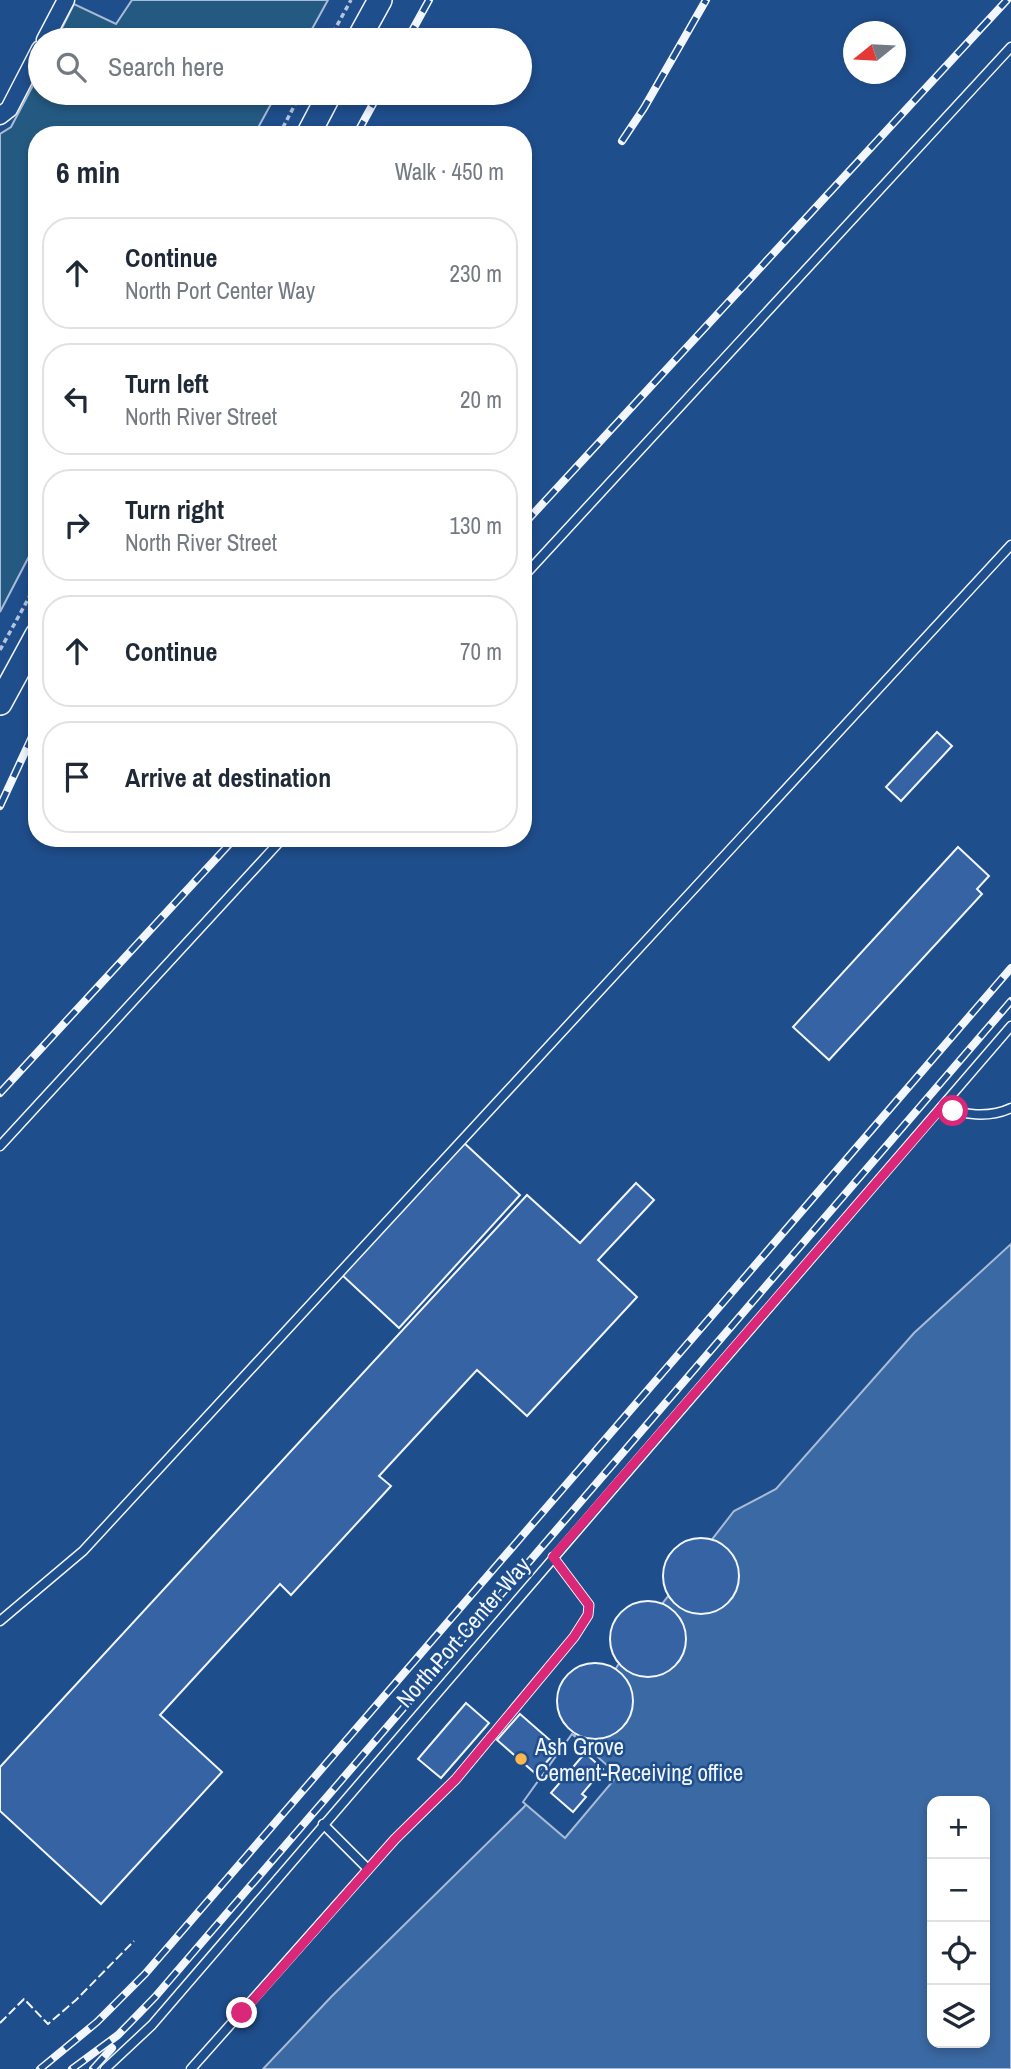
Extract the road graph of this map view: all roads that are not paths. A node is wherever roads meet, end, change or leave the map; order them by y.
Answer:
1 (66, 0) edge
2 (380, 0) edge
3 (51, 28) edge
4 (365, 28) edge
5 (1011, 47) edge
6 (28, 73) edge
7 (324, 105) edge
8 (0, 116) edge
9 (313, 126) edge
10 (1011, 545) edge
11 (532, 567) edge
12 (28, 652) edge
13 (0, 704) edge
14 (275, 847) edge
15 (1011, 1026) edge
16 (941, 1108) junction
17 (1011, 1108) edge
18 (0, 1146) edge
19 (553, 1557) junction
20 (0, 1621) edge
21 (323, 1824) junction
22 (368, 1869) junction
23 (105, 2069) edge
24 (191, 2069) edge

1 - 3 street
2 - 4 main road
5 - 11 lane
6 - 8 street
7 - 9 main road
10 - 20 lane
12 - 13 main road
14 - 18 lane
15 - 16 lane, North Port Center Way
16 - 17 lane
16 - 19 lane, North Port Center Way
19 - 21 lane, North Port Center Way
19 - 22 lane
21 - 22 lane
21 - 23 lane, North Port Center Way
22 - 24 lane

